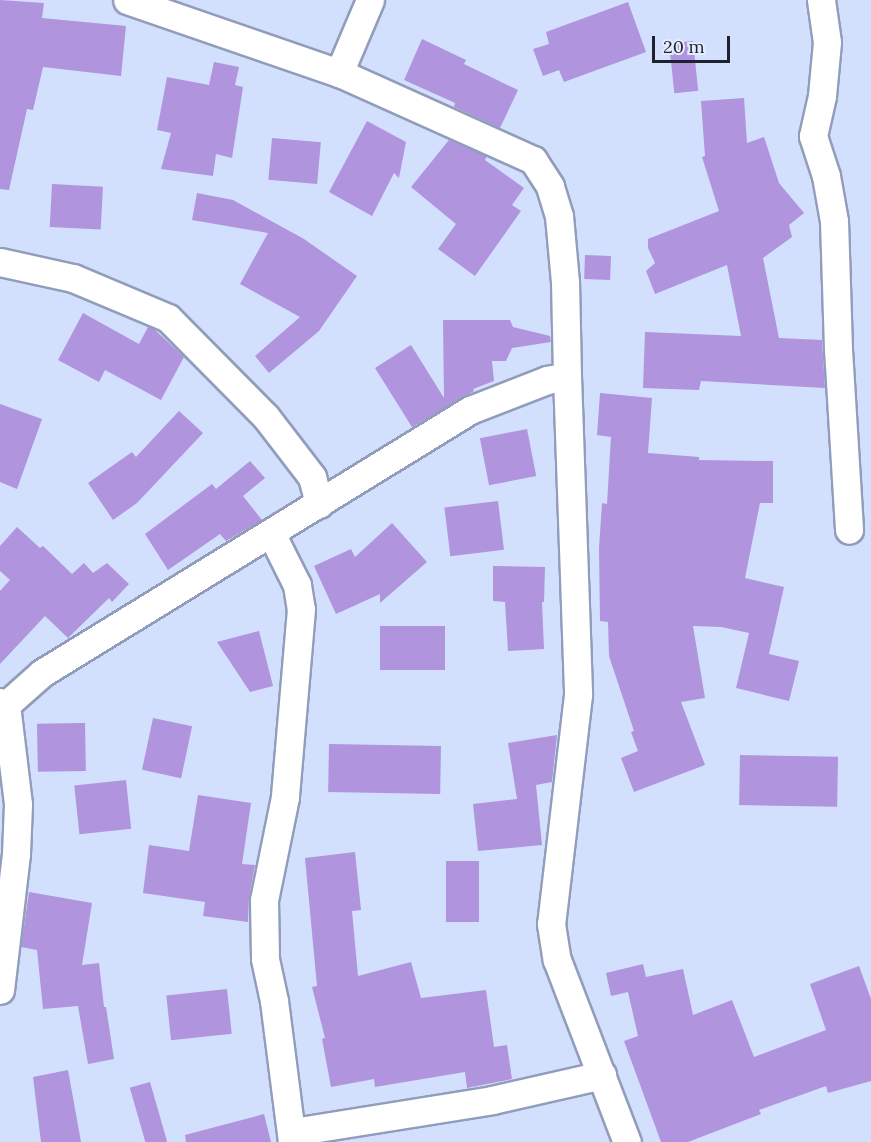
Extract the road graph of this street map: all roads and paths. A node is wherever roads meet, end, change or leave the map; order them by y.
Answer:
1 (127, 0) edge
2 (370, 0) edge
3 (821, 0) edge
4 (339, 73) junction
5 (0, 262) edge
6 (567, 376) junction
7 (330, 497) junction
8 (849, 530) dead end
9 (271, 533) junction
10 (3, 704) edge
11 (0, 990) edge
12 (602, 1075) junction
13 (292, 1137) edge
14 (627, 1142) edge

1 - 4 street
2 - 4 street
3 - 8 street
4 - 6 street
5 - 7 street
6 - 7 street
6 - 12 street
7 - 9 street
9 - 10 street
9 - 13 street
10 - 11 street
12 - 13 street
12 - 14 street

